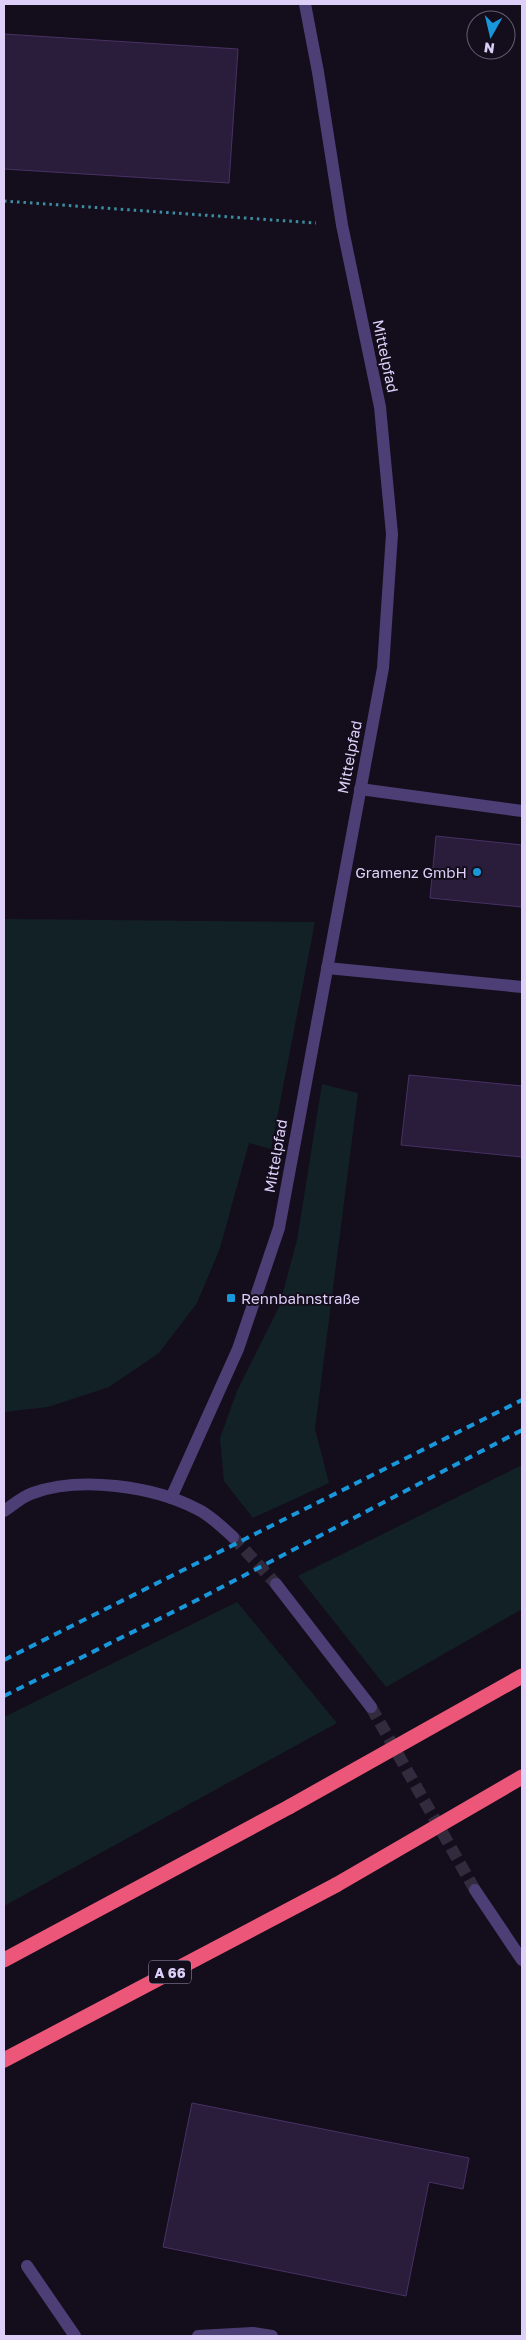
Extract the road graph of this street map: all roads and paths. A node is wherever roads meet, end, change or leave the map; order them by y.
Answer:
1 (305, 4) edge
2 (4, 202) edge
3 (342, 225) junction
4 (360, 789) junction
5 (522, 811) edge
6 (327, 968) junction
7 (522, 987) edge
8 (171, 1498) junction
9 (4, 1510) edge
10 (233, 1537) tunnel mouth
11 (276, 1584) tunnel mouth
12 (522, 1676) edge
13 (371, 1707) tunnel mouth
14 (522, 1777) edge
15 (475, 1890) tunnel mouth
16 (4, 1960) edge
17 (522, 1960) edge
18 (4, 2060) edge
19 (27, 2266) dead end
20 (75, 2336) edge
21 (198, 2336) edge
22 (272, 2336) edge

1 - 3 street, Mittelpfad
2 - 3 path
3 - 4 street, Mittelpfad
4 - 5 street
4 - 6 street, Mittelpfad
6 - 7 street
6 - 8 street, Mittelpfad
8 - 9 street
8 - 10 street
11 - 13 street
12 - 16 highway, bridge
14 - 18 highway, A 66, bridge
15 - 17 street
19 - 20 street
21 - 22 street

